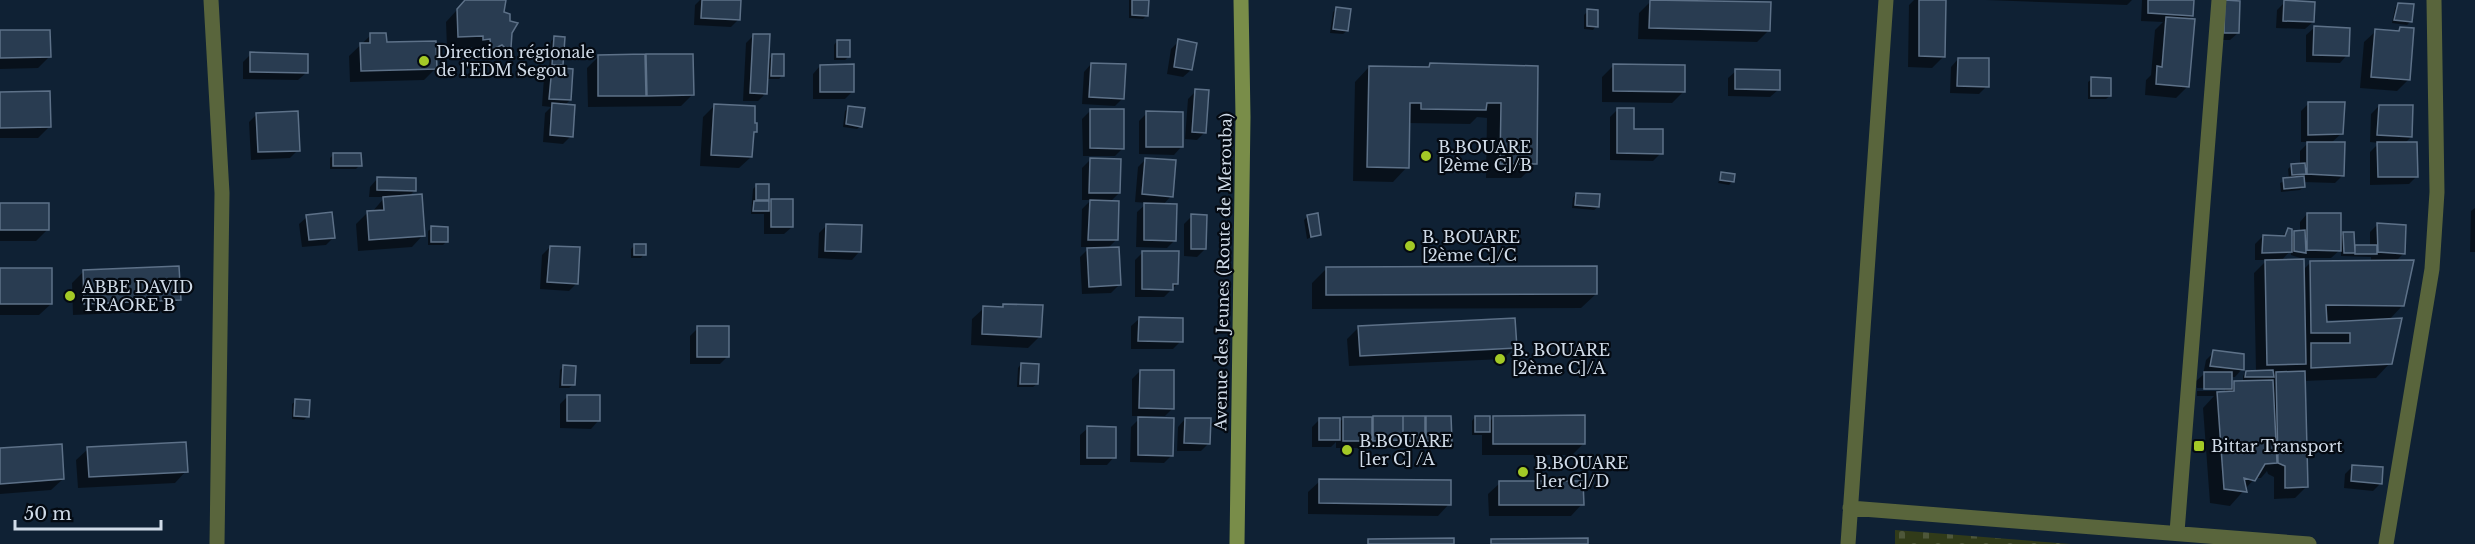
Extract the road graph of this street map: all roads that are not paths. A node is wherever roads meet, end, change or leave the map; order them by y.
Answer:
1 (211, 0) edge
2 (1241, 0) edge
3 (1886, 0) edge
4 (2219, 0) edge
5 (2434, 0) edge
6 (1850, 508) junction
7 (2177, 532) junction
8 (217, 544) edge
9 (1237, 544) edge
10 (1848, 544) edge
11 (2309, 544) edge
12 (2386, 544) edge

1 - 8 street
2 - 9 main road, Avenue des Jeunes (Route de Merouba)
3 - 6 street
4 - 7 street
5 - 12 street
6 - 7 street
6 - 10 street
7 - 11 street

